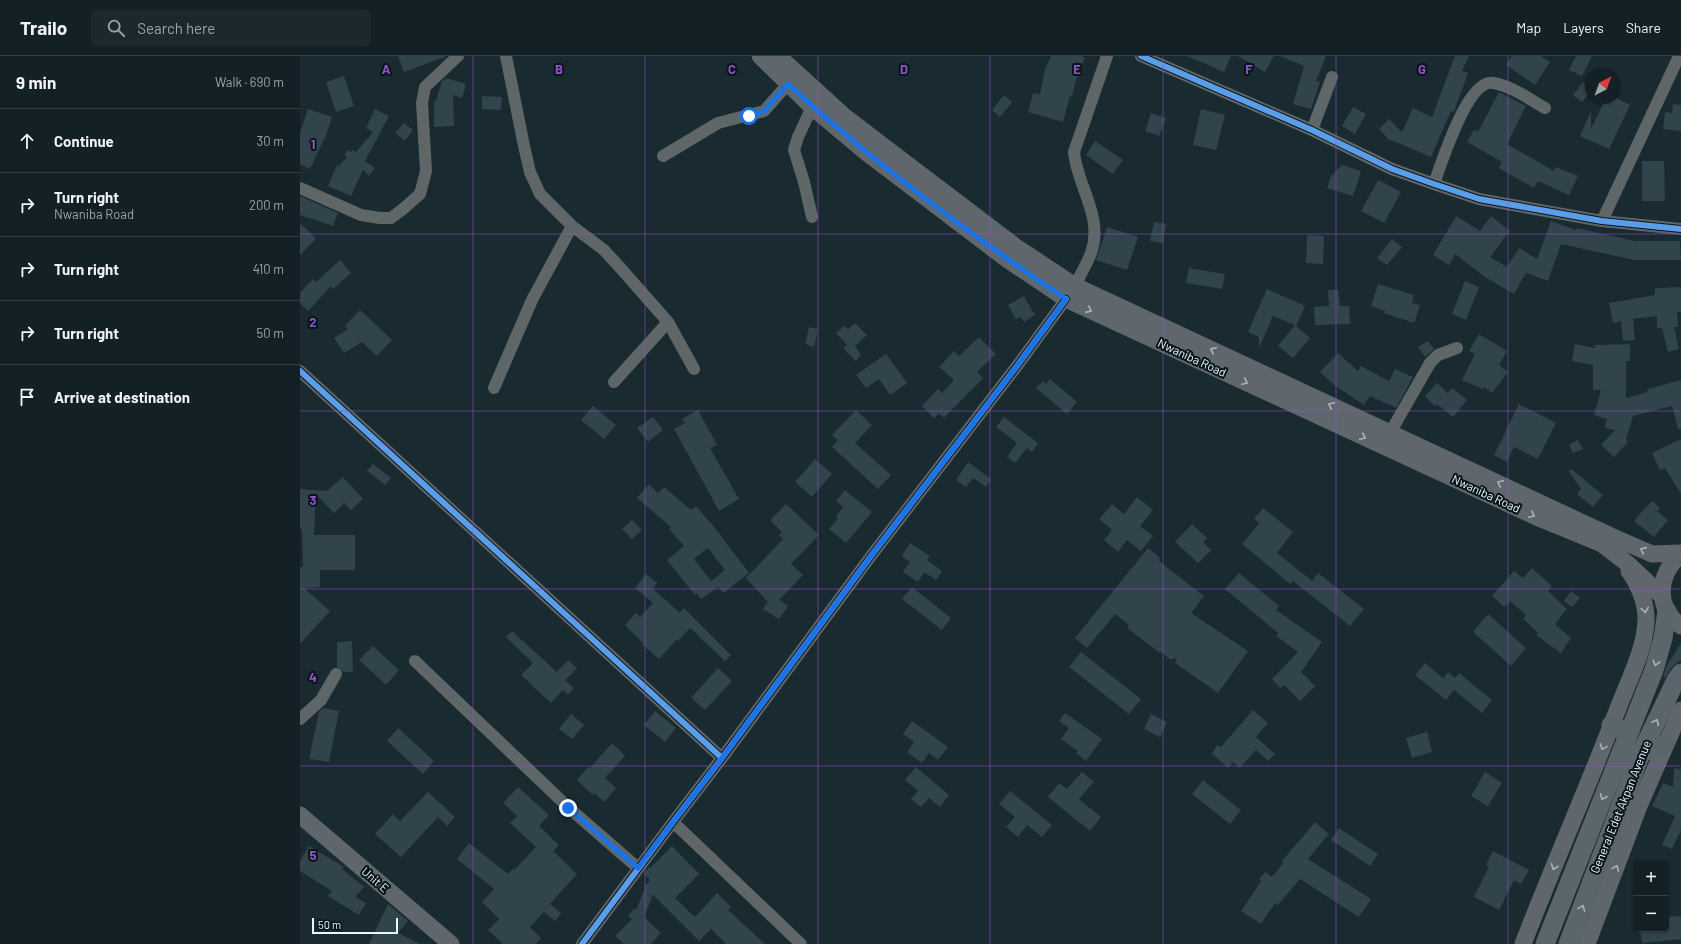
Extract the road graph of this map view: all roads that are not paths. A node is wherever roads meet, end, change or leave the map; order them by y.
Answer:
1 (458, 56) edge
2 (506, 56) edge
3 (760, 56) edge
4 (778, 56) edge
5 (1107, 56) edge
6 (1141, 56) edge
7 (1679, 56) edge
8 (1332, 77) dead end
9 (788, 84) junction
10 (812, 107) junction
11 (1545, 108) dead end
12 (1312, 130) junction
13 (663, 156) dead end
14 (1434, 184) junction
15 (300, 188) edge
16 (812, 217) dead end
17 (1602, 221) junction
18 (572, 226) junction
19 (1681, 229) edge
20 (1070, 292) junction
21 (668, 322) junction
22 (1457, 348) dead end
23 (694, 369) dead end
24 (300, 370) edge
25 (614, 382) dead end
26 (494, 388) dead end
27 (1390, 433) junction
28 (1602, 544) junction
29 (1681, 554) edge
30 (1665, 604) junction
31 (1681, 626) edge
32 (415, 662) dead end
33 (1681, 673) edge
34 (336, 674) dead end
35 (1681, 713) edge
36 (300, 719) edge
37 (1612, 725) junction
38 (1629, 733) junction
39 (1665, 744) junction
40 (1641, 753) junction
41 (722, 758) junction
42 (300, 815) edge
43 (673, 822) junction
44 (638, 868) junction
45 (451, 944) edge
46 (582, 944) edge
47 (801, 944) edge
48 (1524, 944) edge
49 (1545, 944) edge
50 (1568, 944) edge
51 (1587, 944) edge

1 - 15 street
2 - 18 street
3 - 9 main road, Nwaniba Road
4 - 20 main road
5 - 20 street
6 - 12 street
7 - 17 street
8 - 12 street
9 - 10 main road, Nwaniba Road
9 - 13 street
10 - 16 street
10 - 20 main road, Nwaniba Road
11 - 14 street
12 - 14 street
14 - 17 street
17 - 19 street
18 - 21 street
18 - 26 street
27 -> 20 main road
20 -> 28 main road, Nwaniba Road
20 - 41 street
21 - 23 street
21 - 25 street
22 - 27 street
24 - 41 street
29 -> 27 main road
28 - 30 main road, Nwaniba Road
28 -> 37 main road
29 - 30 main road
30 - 31 main road, Nwaniba Road
30 -> 38 main road
32 - 44 street
40 -> 33 main road, General Edet Akpan Avenue
34 - 36 street
35 - 39 main road
37 - 38 main road
37 -> 48 main road
38 -> 49 main road
39 - 40 main road
51 -> 39 main road
50 -> 40 main road, General Edet Akpan Avenue
41 - 43 street
42 - 45 main road, Unit E
43 - 44 street
43 - 47 street
44 - 46 street

